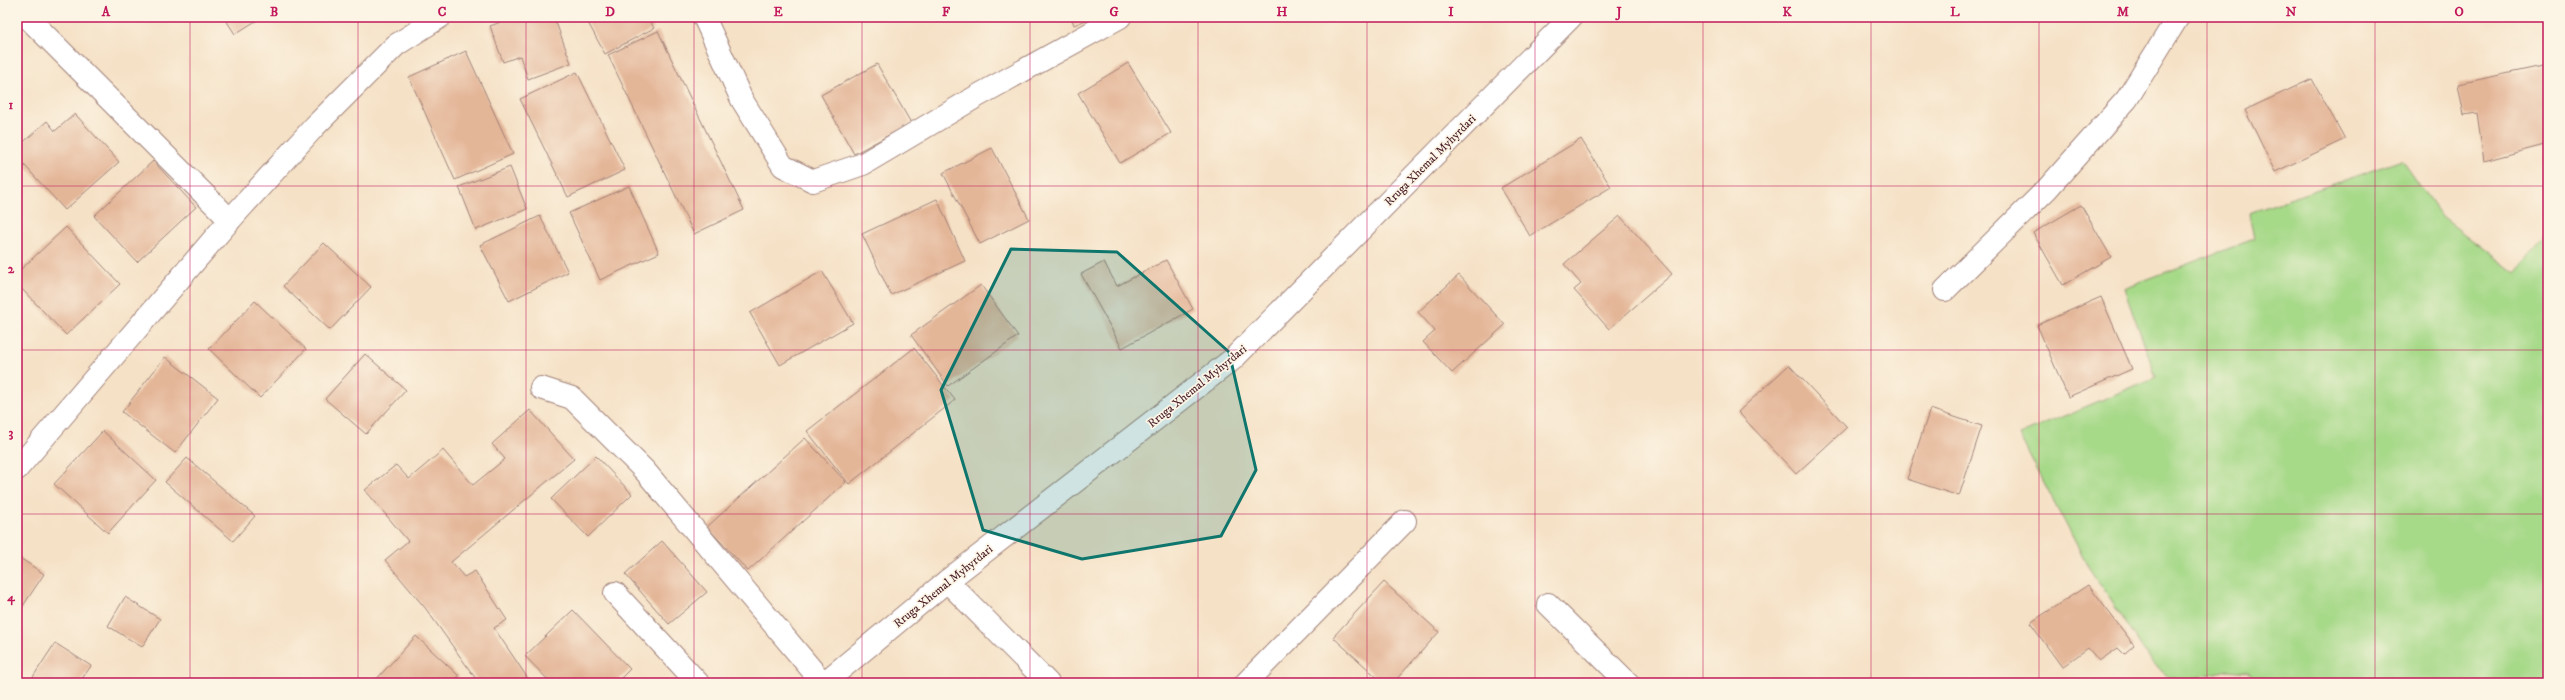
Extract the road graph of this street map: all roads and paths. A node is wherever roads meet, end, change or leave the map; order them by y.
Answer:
1 (27, 17) edge
2 (440, 17) edge
3 (704, 17) edge
4 (1120, 17) edge
5 (1571, 17) edge
6 (2178, 17) edge
7 (230, 220) junction
8 (1945, 290) dead end
9 (541, 388) dead end
10 (17, 469) edge
11 (1405, 522) dead end
12 (947, 581) junction
13 (615, 593) dead end
14 (1548, 604) dead end
15 (698, 683) edge
16 (823, 683) edge
17 (1048, 683) edge
18 (1246, 683) edge
19 (1628, 683) edge

1 - 7 street
2 - 7 street
3 - 4 street
5 - 12 street, Rruga Xhemal Myhyrdari
6 - 8 street
7 - 10 street
9 - 16 street
11 - 18 street
12 - 16 street, Rruga Xhemal Myhyrdari
12 - 17 street
13 - 15 street
14 - 19 street

